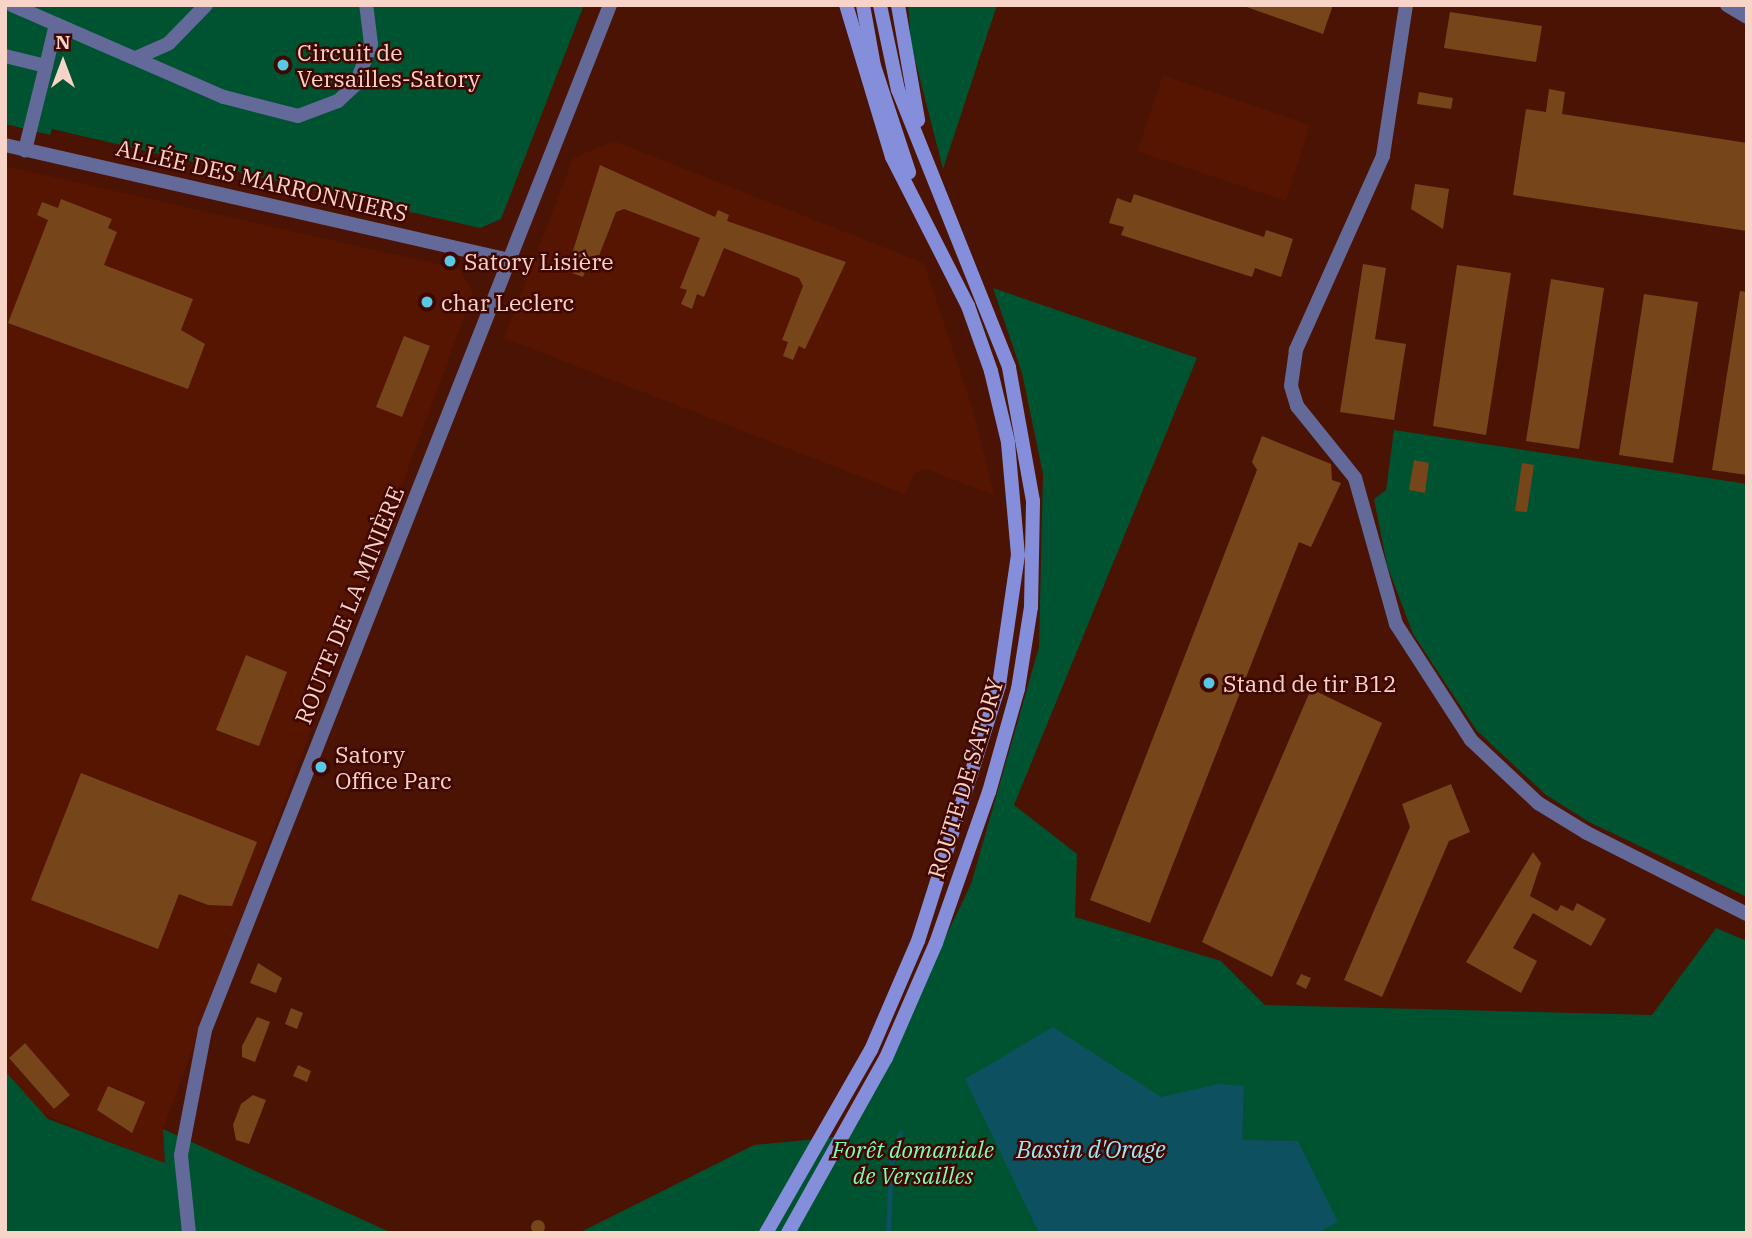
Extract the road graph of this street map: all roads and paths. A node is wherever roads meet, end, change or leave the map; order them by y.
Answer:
1 (12, 5) edge
2 (206, 5) edge
3 (366, 5) edge
4 (610, 5) edge
5 (846, 5) edge
6 (863, 5) edge
7 (880, 5) edge
8 (898, 5) edge
9 (1406, 5) edge
10 (1727, 5) edge
11 (1747, 17) edge
12 (56, 24) junction
13 (5, 56) edge
14 (136, 58) junction
15 (46, 66) junction
16 (5, 145) edge
17 (25, 150) junction
18 (936, 189) junction
19 (928, 221) junction
20 (509, 260) junction
21 (1747, 914) edge
22 (189, 1233) edge
23 (766, 1233) edge
24 (788, 1233) edge

1 - 12 street
2 - 14 street
3 - 14 street
4 - 20 street, ROUTE DE LA MINIÈRE
5 - 19 main road
6 - 19 main road
7 - 18 main road
8 - 18 main road
9 - 21 street
10 - 11 street
12 - 14 street
12 - 15 street
13 - 15 street
15 - 17 street
16 - 17 street, ALLÉE DES MARRONNIERS
17 - 20 street, ALLÉE DES MARRONNIERS
18 - 24 main road, ROUTE DE SATORY
19 - 23 main road, ROUTE DE SATORY
20 - 22 street, ROUTE DE LA MINIÈRE

